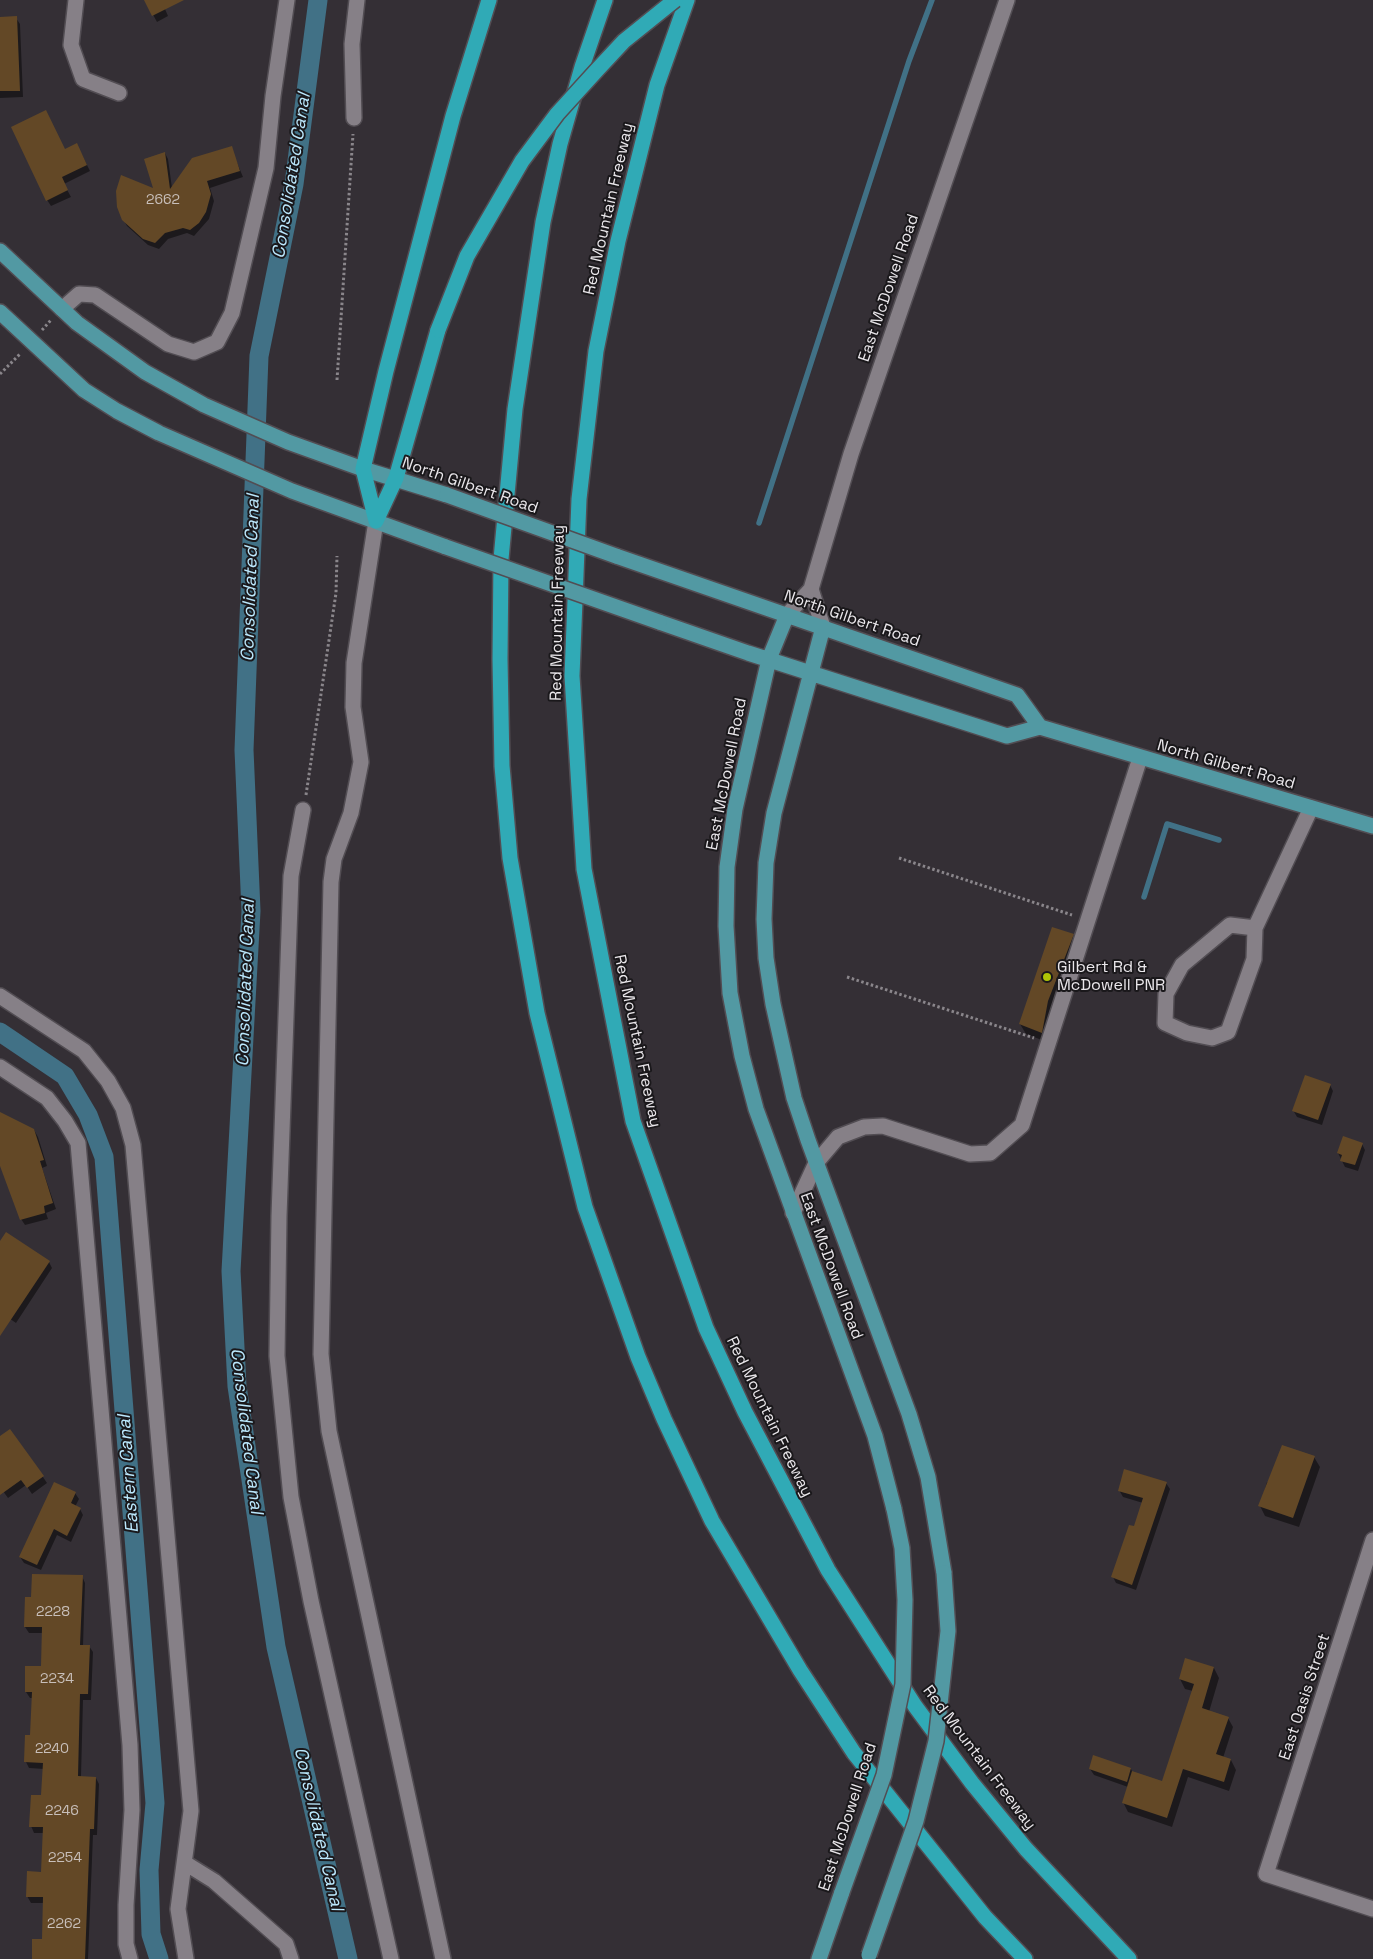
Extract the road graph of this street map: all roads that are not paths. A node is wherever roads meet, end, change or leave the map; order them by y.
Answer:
1 (76, 0) edge
2 (287, 0) edge
3 (356, 0) edge
4 (489, 0) edge
5 (605, 0) edge
6 (675, 0) edge
7 (687, 0) edge
8 (1007, 0) edge
9 (119, 93) dead end
10 (354, 118) road end
11 (0, 251) edge
12 (62, 309) junction
13 (0, 312) edge
14 (363, 469) junction
15 (396, 478) junction
16 (376, 521) junction
17 (811, 589) junction
18 (787, 615) junction
19 (823, 627) junction
20 (769, 659) junction
21 (813, 674) junction
22 (1040, 727) junction
23 (1140, 758) junction
24 (1312, 808) junction
25 (304, 810) road end
26 (1373, 826) edge
27 (1255, 928) junction
28 (0, 996) edge
29 (0, 1066) edge
30 (816, 1163) junction
31 (793, 1214) junction
32 (1373, 1540) edge
33 (184, 1862) junction
34 (1373, 1909) edge
35 (868, 1957) edge
36 (130, 1959) edge
37 (186, 1959) edge
38 (290, 1959) edge
39 (391, 1959) edge
40 (443, 1959) edge
41 (819, 1959) edge
42 (1025, 1959) edge
43 (1129, 1959) edge

1 - 9 street
2 - 12 street
3 - 10 street
4 - 14 highway
5 - 42 highway
6 - 15 highway, bridge
7 - 43 highway, Red Mountain Freeway
8 - 17 street, East McDowell Road
11 - 12 main road, North Gilbert Road
12 - 14 main road, North Gilbert Road
13 - 16 main road
14 - 15 main road, North Gilbert Road
14 - 16 highway
15 - 16 highway
15 - 18 main road, North Gilbert Road, bridge
16 - 20 main road, bridge
16 - 40 street
17 - 18 street, East McDowell Road
17 - 19 street, East McDowell Road
18 - 19 main road, North Gilbert Road
18 - 20 main road, East McDowell Road
19 - 21 main road, East McDowell Road
19 - 22 main road, North Gilbert Road
20 - 21 main road
20 - 31 main road, East McDowell Road
21 - 22 main road
21 - 30 main road, East McDowell Road
22 - 23 main road, North Gilbert Road
23 - 24 main road, North Gilbert Road
23 - 30 street
24 - 26 main road, North Gilbert Road
24 - 27 street
25 - 39 street
27 - 27 street
28 - 33 street
29 - 36 street
30 - 31 street
30 - 35 main road, East McDowell Road, bridge
31 - 41 main road, East McDowell Road, bridge
32 - 34 street, East Oasis Street
33 - 37 street
33 - 38 street

